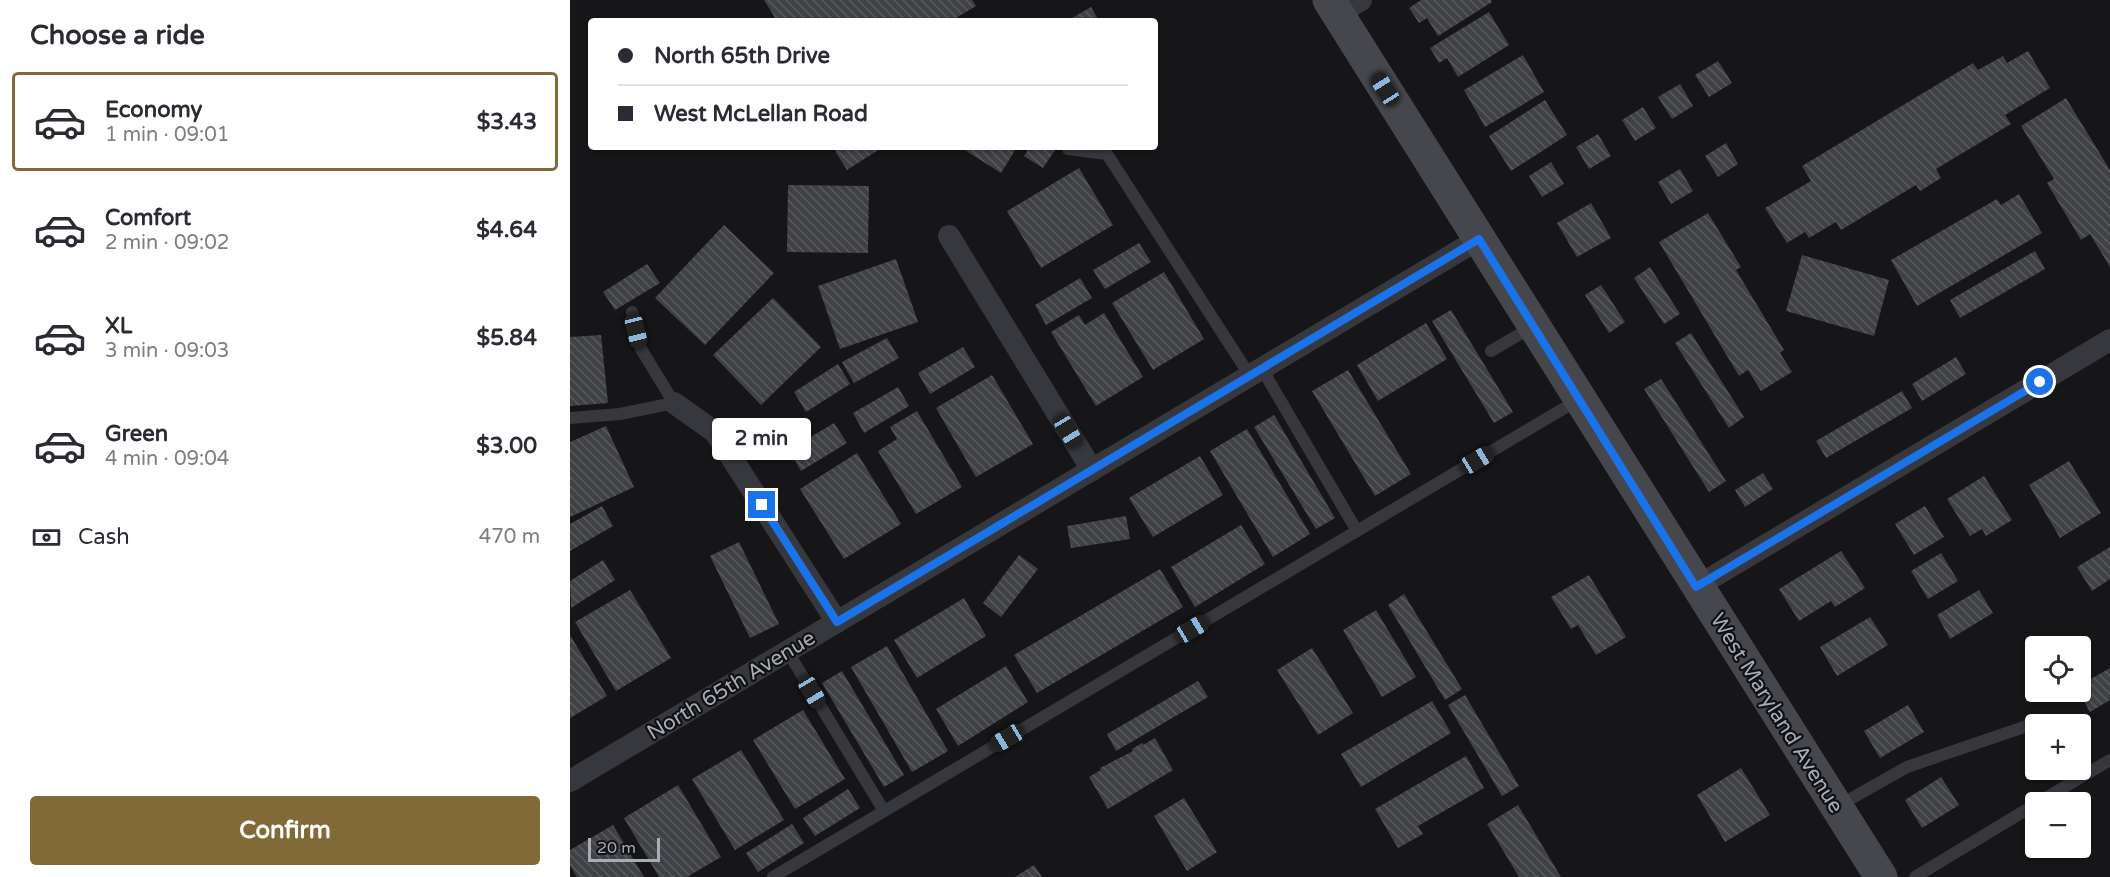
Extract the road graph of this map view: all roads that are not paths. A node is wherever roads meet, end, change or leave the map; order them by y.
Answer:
1 (1343, 5) edge
2 (1076, 150) edge
3 (950, 236) dead end
4 (1479, 239) junction
5 (632, 312) dead end
6 (1534, 326) junction
7 (2110, 340) edge
8 (1491, 351) dead end
9 (1256, 372) junction
10 (1579, 400) junction
11 (674, 403) junction
12 (570, 418) edge
13 (1092, 470) junction
14 (1357, 531) junction
15 (1696, 587) junction
16 (837, 622) junction
17 (788, 652) junction
18 (2025, 727) edge
19 (2110, 760) edge
20 (570, 781) edge
21 (2056, 792) edge
22 (1836, 807) junction
23 (2025, 810) edge
24 (884, 811) junction
25 (773, 877) edge
26 (1881, 877) edge
27 (1915, 877) edge

1 - 4 street, West Maryland Avenue
2 - 9 lane
3 - 13 street
4 - 6 street, West Maryland Avenue
4 - 9 street, North 65th Avenue
5 - 11 lane
6 - 8 lane
6 - 10 street, West Maryland Avenue
7 - 15 street
9 - 13 street, North 65th Avenue
9 - 14 lane
10 - 14 lane
10 - 15 street, West Maryland Avenue
11 - 12 lane
11 - 16 street
13 - 16 street, North 65th Avenue
14 - 24 lane
15 - 22 street, West Maryland Avenue
16 - 17 street, North 65th Avenue
17 - 20 street, North 65th Avenue
17 - 24 lane
18 - 22 lane
19 - 21 lane
22 - 26 street, West Maryland Avenue
23 - 27 lane
24 - 25 lane

